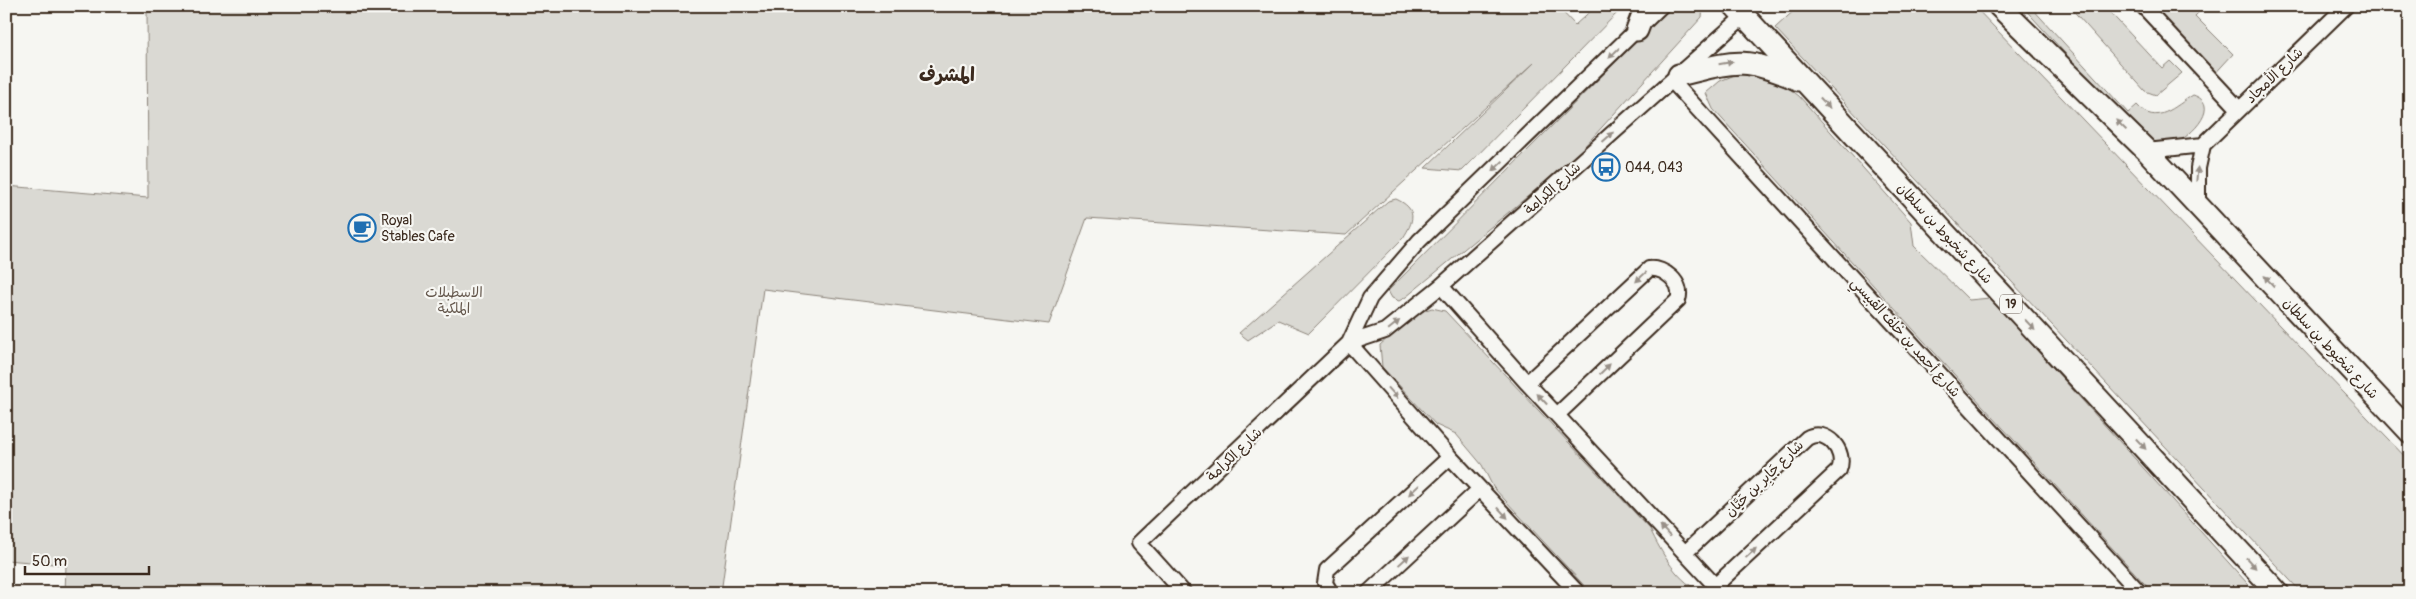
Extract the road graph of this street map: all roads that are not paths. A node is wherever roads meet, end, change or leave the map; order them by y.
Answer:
1 (1646, 6) edge
2 (1661, 6) edge
3 (1999, 6) edge
4 (2143, 6) edge
5 (2346, 6) edge
6 (1739, 11) edge
7 (1637, 30) junction
8 (1676, 78) junction
9 (1806, 83) junction
10 (2240, 109) junction
11 (2203, 145) junction
12 (2147, 151) junction
13 (2198, 204) junction
14 (1441, 286) junction
15 (1349, 343) junction
16 (1527, 383) junction
17 (1557, 414) junction
18 (2410, 432) edge
19 (1450, 456) junction
20 (1480, 489) junction
21 (1685, 553) junction
22 (1718, 589) edge
23 (1184, 593) edge
24 (1331, 593) edge
25 (1368, 593) edge
26 (1578, 593) edge
27 (2140, 593) edge
28 (2278, 593) edge

1 - 7 main road
2 - 7 street, شارع الكرامة
12 -> 3 main road, شارع شخبوط بن سلطان
4 - 10 street
5 - 10 street, شارع الأمجاد
6 - 8 street, شارع الكرامة
6 - 9 main road, شارع شخبوط بن سلطان / 19
7 -> 15 street, شارع الكرامة
8 -> 9 main road
14 -> 8 street, شارع الكرامة
8 - 27 street, شارع أحمد بن خلف القبيسي
9 -> 28 main road, شارع شخبوط بن سلطان / 19
10 - 11 street, شارع الأمجاد
11 - 12 street
13 -> 11 street
12 - 13 main road, شارع شخبوط بن سلطان
18 -> 13 main road, شارع شخبوط بن سلطان
15 -> 14 street, شارع الكرامة
14 - 16 street, شارع جَابِر بن حَيَّان
15 -> 19 street
15 - 23 street, شارع الكرامة
17 -> 16 street, شارع جَابِر بن حَيَّان
17 -> 16 street
21 -> 17 street, شارع جَابِر بن حَيَّان
19 - 20 street
19 -> 24 street
25 -> 20 street
20 -> 26 street
21 - 22 street, شارع جَابِر بن حَيَّان
22 -> 21 street, شارع جَابِر بن حَيَّان

